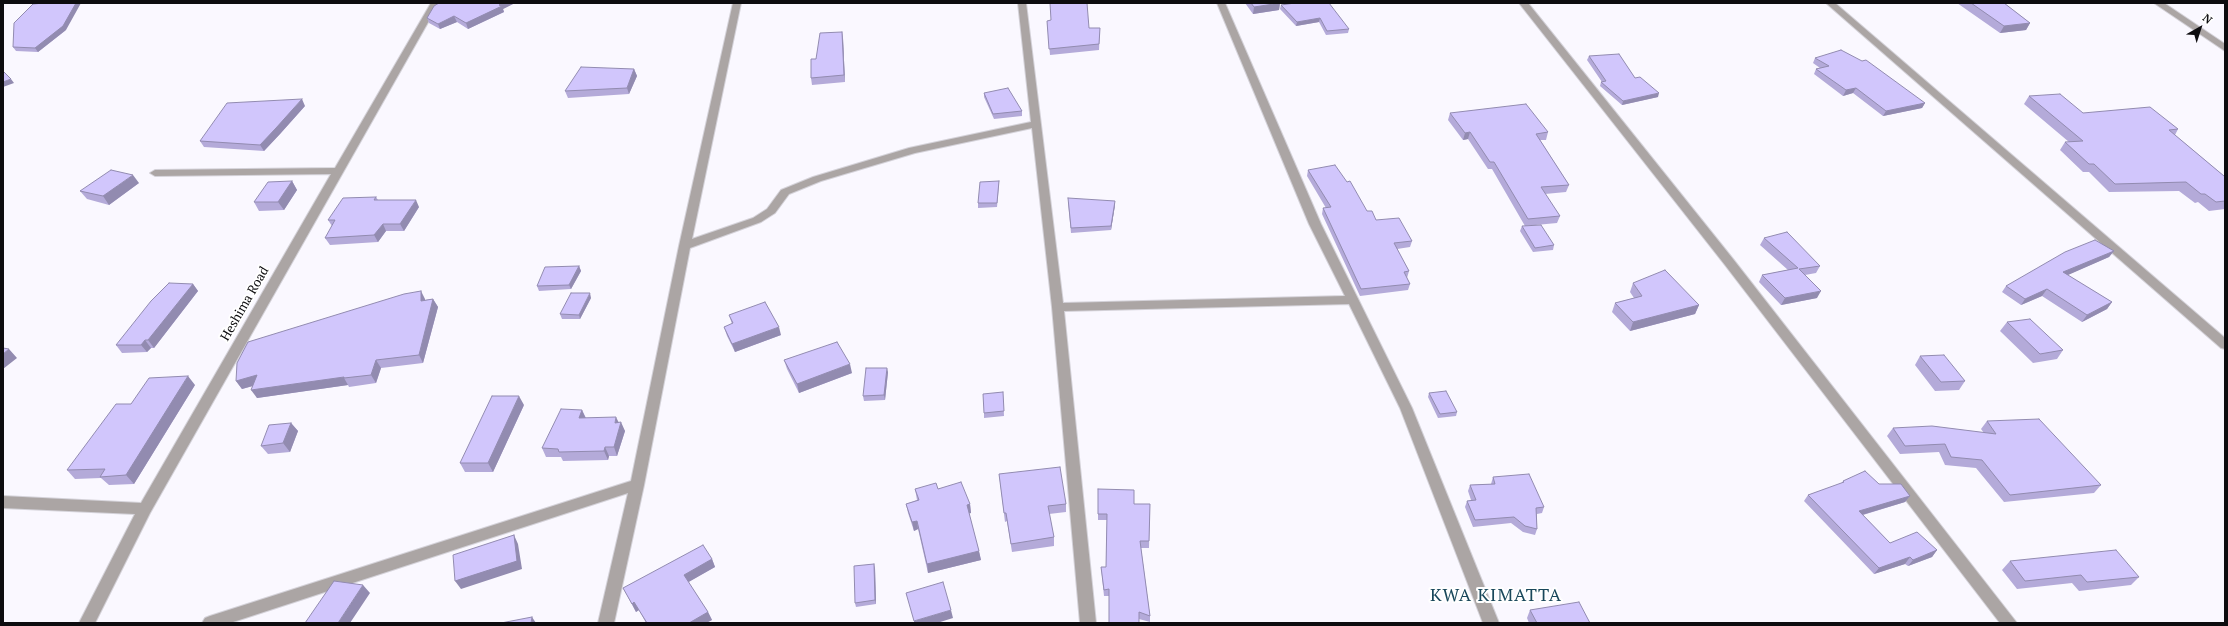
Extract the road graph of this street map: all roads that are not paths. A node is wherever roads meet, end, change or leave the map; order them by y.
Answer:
1 (435, 3) edge
2 (737, 3) edge
3 (1022, 3) edge
4 (1221, 3) edge
5 (1523, 3) edge
6 (1830, 3) edge
7 (2158, 3) edge
8 (2225, 48) edge
9 (1037, 124) junction
10 (337, 171) junction
11 (155, 173) dead end
12 (685, 246) junction
13 (1352, 300) junction
14 (1058, 307) junction
15 (2225, 346) edge
16 (638, 485) junction
17 (3, 502) edge
18 (145, 508) junction
19 (87, 623) edge
20 (210, 623) edge
21 (606, 623) edge
22 (1088, 623) edge
23 (1491, 623) edge
24 (2008, 623) edge

1 - 10 street, Heshima Road
2 - 12 street
3 - 9 street
4 - 13 street
5 - 24 street
6 - 15 street
7 - 8 street
9 - 12 street
9 - 14 street
10 - 11 street
10 - 18 street, Heshima Road
12 - 16 street
13 - 14 street
13 - 23 street
14 - 22 street
16 - 20 street
16 - 21 street
17 - 18 street
18 - 19 street, Heshima Road

